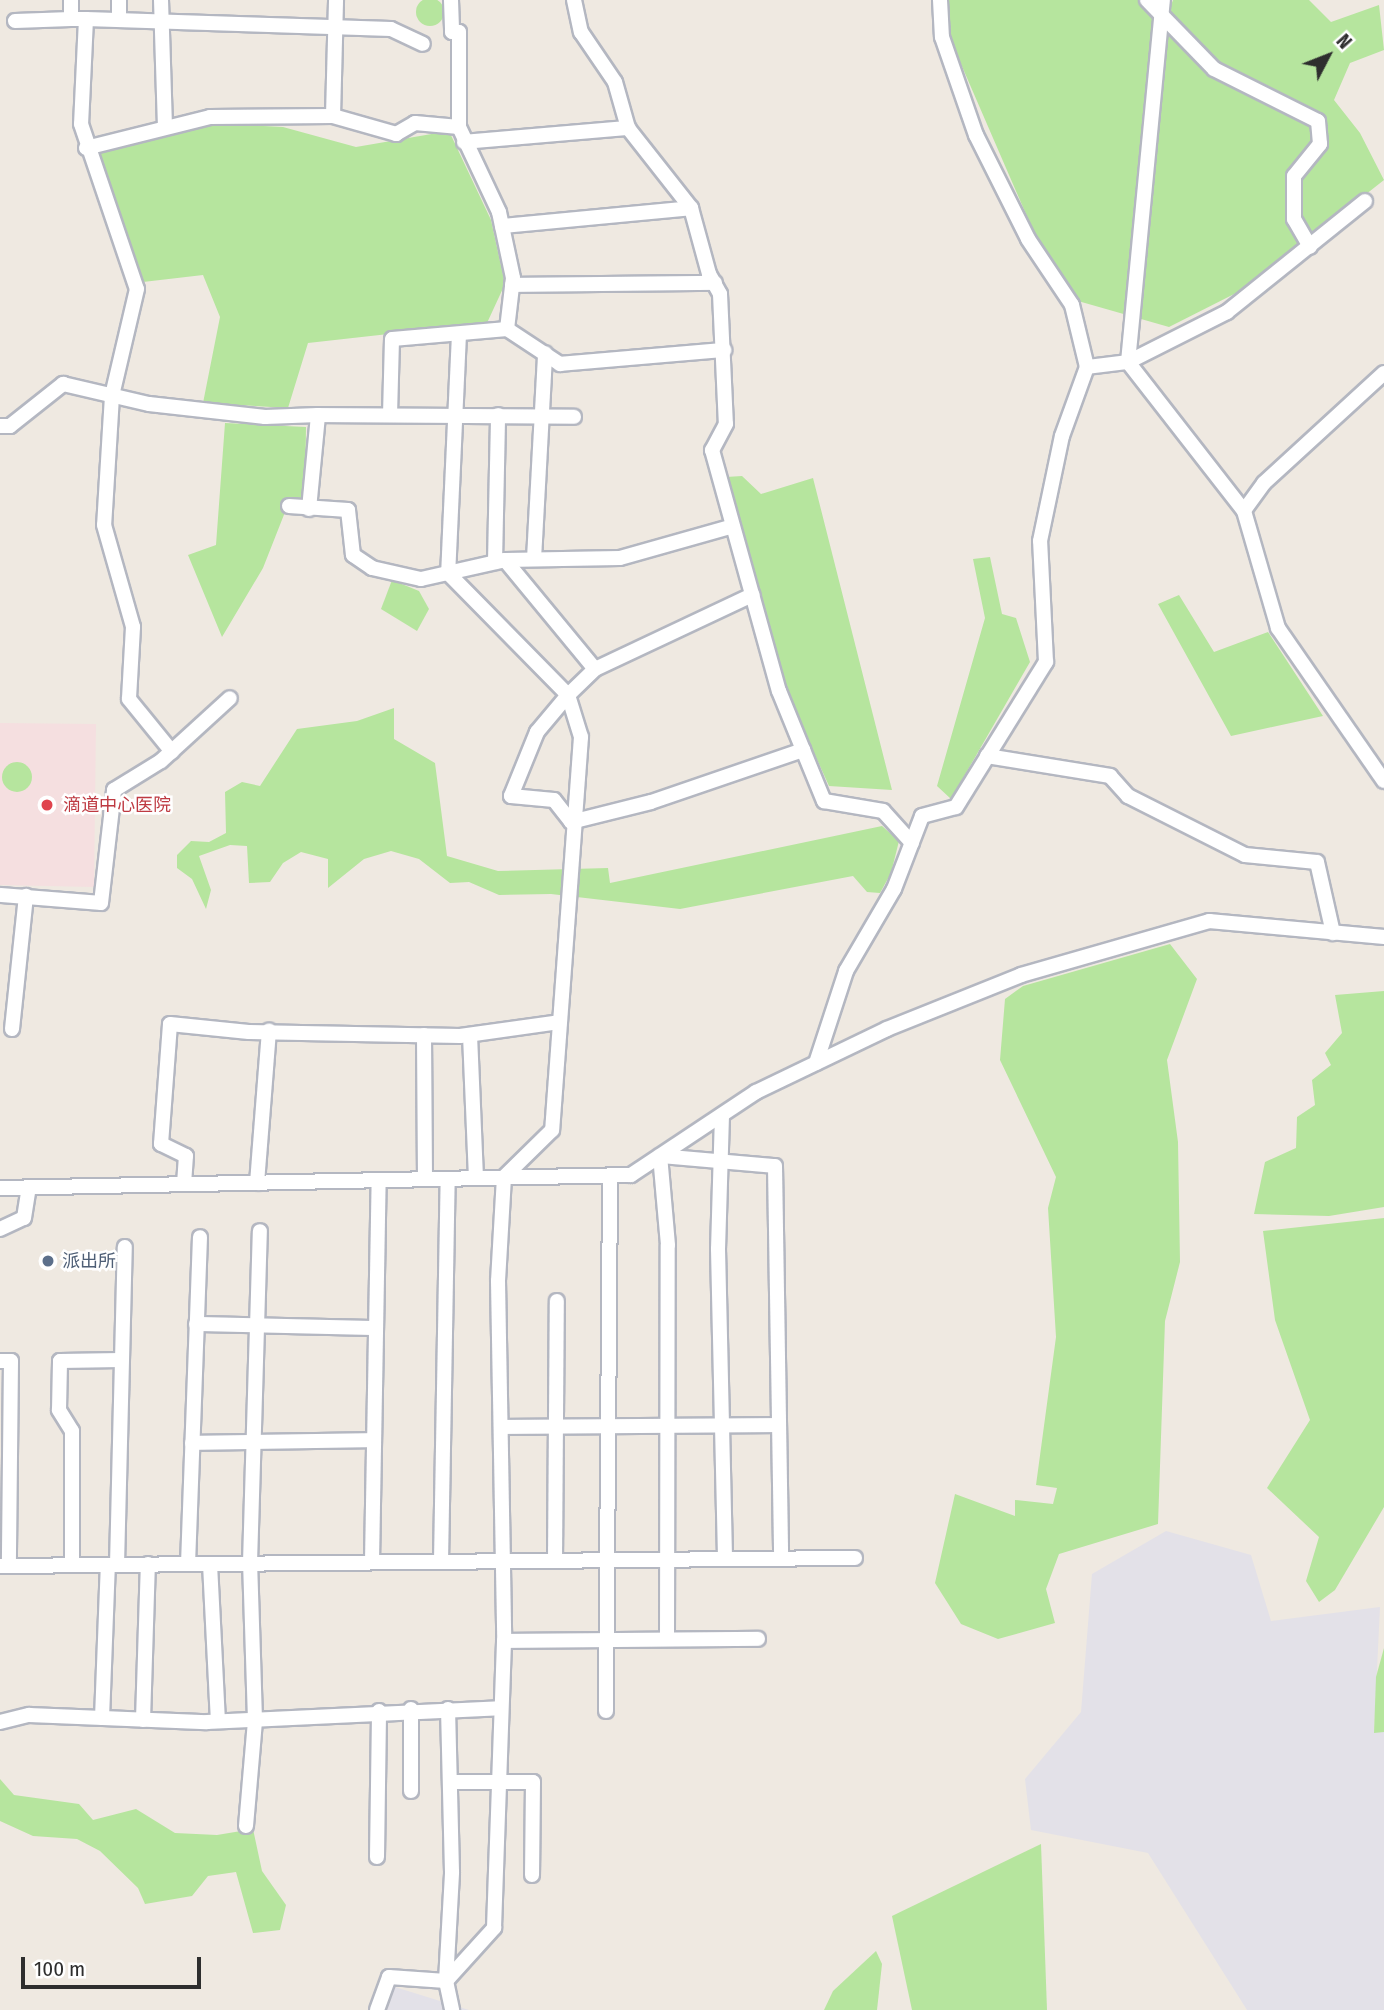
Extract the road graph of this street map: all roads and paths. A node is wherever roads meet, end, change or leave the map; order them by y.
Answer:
1 (71, 0) edge
2 (119, 0) edge
3 (161, 0) edge
4 (336, 0) edge
5 (451, 0) edge
6 (940, 0) edge
7 (1147, 0) edge
8 (576, 3) edge
9 (1161, 5) edge
10 (161, 17) junction
11 (119, 18) junction
12 (71, 19) junction
13 (86, 19) junction
14 (15, 21) dead end
15 (337, 29) junction
16 (423, 44) dead end
17 (333, 116) junction
18 (165, 125) junction
19 (459, 127) junction
20 (628, 128) junction
21 (464, 142) junction
22 (86, 148) junction
23 (1365, 201) dead end
24 (691, 208) junction
25 (502, 226) junction
26 (1310, 247) junction
27 (715, 283) junction
28 (512, 285) junction
29 (507, 329) junction
30 (459, 334) junction
31 (724, 350) junction
32 (545, 353) junction
33 (1128, 362) junction
34 (1087, 367) junction
35 (1384, 373) edge
36 (112, 396) junction
37 (390, 414) junction
38 (318, 415) junction
39 (458, 415) junction
40 (498, 415) junction
41 (541, 415) junction
42 (574, 417) dead end
43 (0, 426) edge
44 (289, 506) dead end
45 (309, 509) junction
46 (1244, 511) junction
47 (733, 526) junction
48 (534, 559) junction
49 (500, 561) junction
50 (448, 573) junction
51 (752, 595) junction
52 (595, 669) junction
53 (568, 695) junction
54 (230, 698) dead end
55 (803, 750) junction
56 (172, 752) junction
57 (987, 756) junction
58 (1384, 781) edge
59 (571, 822) junction
60 (912, 843) junction
61 (0, 895) edge
62 (26, 896) junction
63 (1333, 933) junction
64 (1384, 937) edge
65 (559, 1022) junction
66 (12, 1029) dead end
67 (269, 1030) junction
68 (424, 1035) junction
69 (470, 1035) junction
70 (817, 1063) junction
71 (722, 1115) junction
72 (660, 1156) junction
73 (720, 1159) junction
74 (610, 1175) junction
75 (505, 1177) junction
76 (476, 1178) junction
77 (425, 1179) junction
78 (448, 1179) junction
79 (379, 1180) junction
80 (257, 1183) junction
81 (184, 1184) junction
82 (0, 1188) edge
83 (29, 1188) junction
84 (0, 1228) edge
85 (260, 1231) dead end
86 (200, 1237) dead end
87 (125, 1247) dead end
88 (557, 1301) dead end
89 (197, 1324) junction
90 (257, 1326) junction
91 (376, 1328) junction
92 (121, 1360) junction
93 (0, 1361) edge
94 (555, 1424) junction
95 (610, 1424) junction
96 (667, 1425) junction
97 (722, 1425) junction
98 (778, 1425) junction
99 (502, 1427) junction
100 (254, 1440) junction
101 (374, 1440) junction
102 (192, 1443) junction
103 (855, 1558) dead end
104 (724, 1559) junction
105 (781, 1559) junction
106 (555, 1560) junction
107 (610, 1560) junction
108 (667, 1560) junction
109 (502, 1561) junction
110 (372, 1562) junction
111 (441, 1562) junction
112 (250, 1563) junction
113 (148, 1564) junction
114 (188, 1564) junction
115 (210, 1564) junction
116 (72, 1565) junction
117 (112, 1565) junction
118 (5, 1566) edge
119 (758, 1639) dead end
120 (608, 1640) junction
121 (667, 1640) junction
122 (504, 1641) junction
123 (500, 1708) junction
124 (411, 1709) junction
125 (448, 1709) junction
126 (379, 1711) junction
127 (606, 1711) dead end
128 (102, 1718) junction
129 (144, 1720) junction
130 (255, 1720) junction
131 (218, 1721) junction
132 (0, 1722) edge
133 (450, 1782) junction
134 (496, 1782) junction
135 (411, 1791) dead end
136 (246, 1826) dead end
137 (377, 1857) dead end
138 (532, 1875) dead end
139 (446, 1981) junction
140 (377, 2010) edge
141 (452, 2010) edge

1 - 12 street
2 - 11 street
3 - 10 street
4 - 15 street
5 - 19 street
6 - 34 street
7 - 9 street
8 - 20 street
9 - 26 street
9 - 33 street
10 - 11 street
10 - 15 street
10 - 18 street
11 - 13 street
12 - 13 street
12 - 14 street
13 - 22 street
15 - 16 street
15 - 17 street
17 - 18 street
17 - 19 street
18 - 22 street
19 - 21 street
20 - 21 street
20 - 24 street
21 - 25 street
22 - 36 street
23 - 26 street
24 - 25 street
24 - 27 street
25 - 28 street
26 - 33 street
27 - 28 street
27 - 31 street
28 - 29 street
29 - 30 street
29 - 32 street
30 - 37 street
30 - 39 street
31 - 32 street
31 - 47 street
32 - 41 street
33 - 34 street
33 - 46 street
34 - 57 street
35 - 46 street
36 - 38 street
36 - 43 street
36 - 56 street
37 - 38 street
37 - 39 street
38 - 45 street
39 - 40 street
39 - 50 street
40 - 41 street
40 - 49 street
41 - 42 street
41 - 48 street
44 - 45 street
45 - 50 street
46 - 58 street
47 - 48 street
47 - 51 street
48 - 49 street
49 - 50 street
49 - 52 street
50 - 53 street
51 - 52 street
51 - 55 street
52 - 53 street
53 - 59 street
53 - 59 street
54 - 56 street
55 - 59 street
55 - 60 street
56 - 62 street
57 - 60 street
57 - 63 street
59 - 65 street
60 - 70 street
61 - 62 street
62 - 66 street
63 - 64 street
63 - 70 street
65 - 69 street
65 - 75 street
67 - 68 street
67 - 80 street
67 - 81 street
68 - 69 street
68 - 77 street
69 - 76 street
70 - 71 street
71 - 72 street
71 - 73 street
72 - 73 street
72 - 74 street
72 - 96 street
73 - 97 street
73 - 98 street
74 - 75 street
74 - 95 street
75 - 76 street
75 - 99 street
76 - 78 street
77 - 78 street
77 - 79 street
78 - 111 street
79 - 80 street
79 - 91 street
80 - 81 street
81 - 83 street
82 - 83 street
83 - 84 street
85 - 90 street
86 - 89 street
87 - 92 street
88 - 94 street
89 - 90 street
89 - 102 street
90 - 91 street
90 - 100 street
91 - 101 street
92 - 116 street
92 - 117 street
93 - 118 street
94 - 95 street
94 - 99 street
94 - 106 street
95 - 96 street
95 - 107 street
96 - 97 street
96 - 108 street
97 - 98 street
97 - 104 street
98 - 105 street
99 - 109 street
100 - 101 street
100 - 102 street
100 - 112 street
101 - 110 street
102 - 114 street
103 - 105 street
104 - 105 street
104 - 108 street
106 - 107 street
106 - 109 street
107 - 108 street
107 - 120 street
108 - 121 street
109 - 111 street
109 - 122 street
110 - 111 street
110 - 112 street
112 - 115 street
112 - 130 street
113 - 114 street
113 - 117 street
113 - 129 street
114 - 115 street
115 - 131 street
116 - 117 street
116 - 118 street
117 - 128 street
119 - 121 street
120 - 121 street
120 - 122 street
120 - 127 street
122 - 123 street
123 - 125 street
123 - 134 street
124 - 125 street
124 - 126 street
124 - 135 street
125 - 133 street
126 - 130 street
126 - 137 street
128 - 129 street
128 - 132 street
129 - 131 street
130 - 131 street
130 - 136 street
133 - 134 street
133 - 139 street
134 - 138 street
134 - 139 street
139 - 140 street
139 - 141 street

